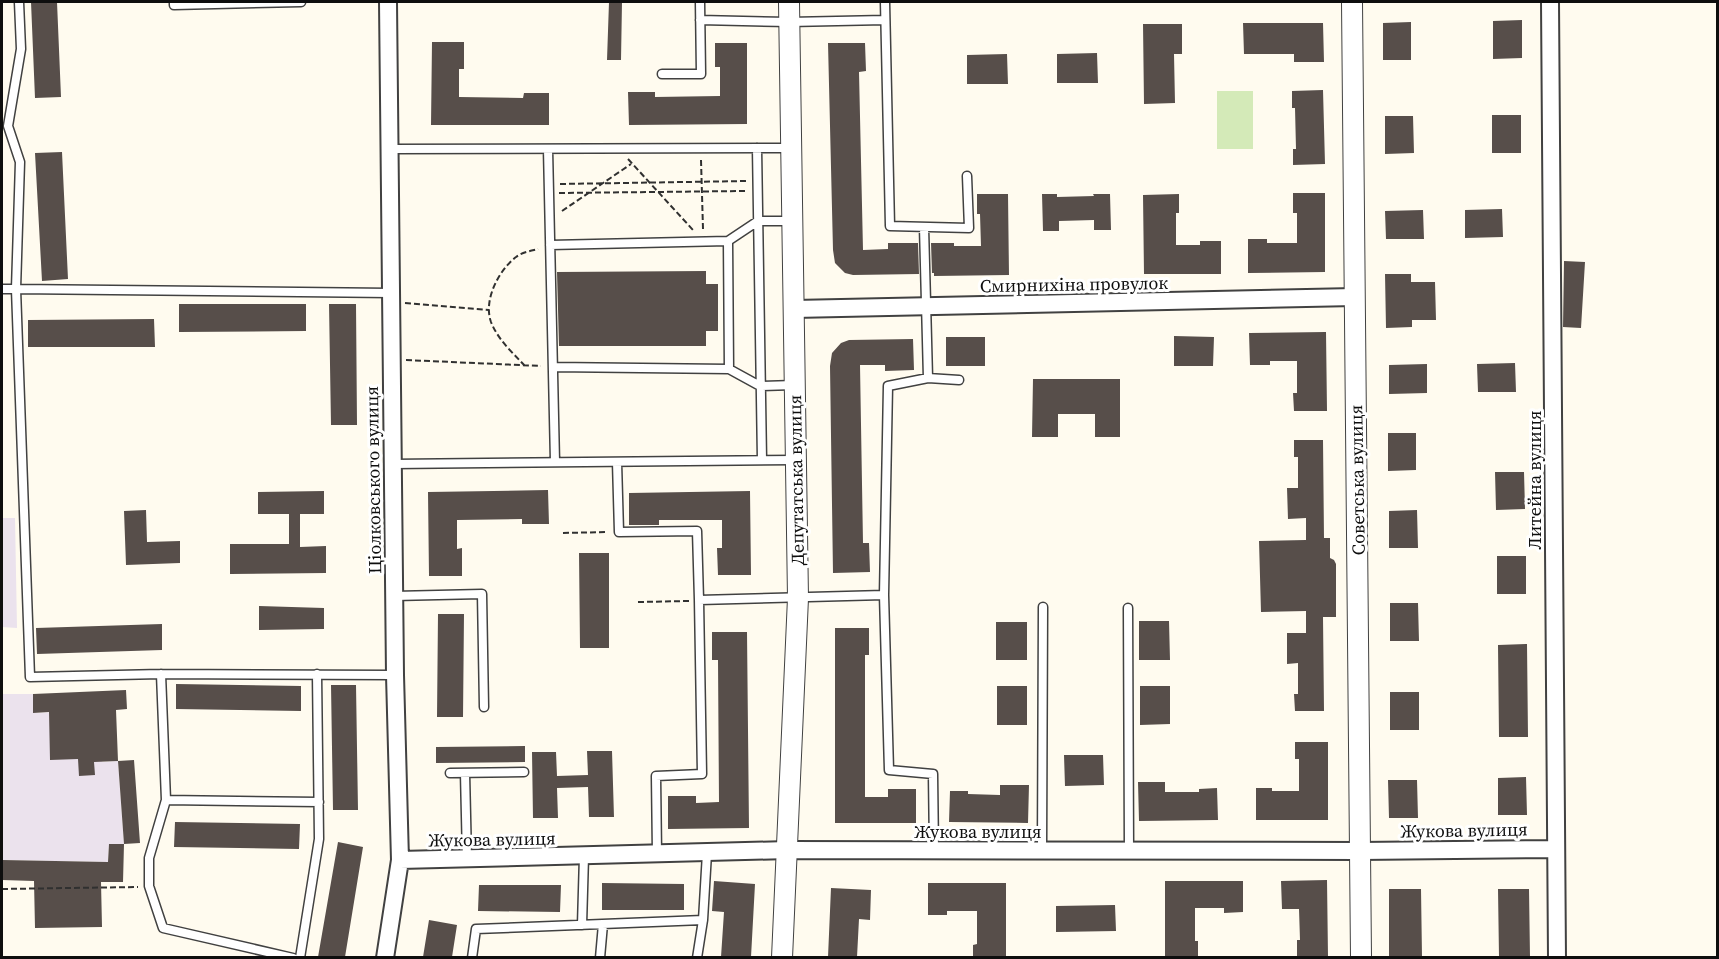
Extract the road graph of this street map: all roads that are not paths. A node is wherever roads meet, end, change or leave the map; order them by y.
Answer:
1 (19, 2) edge
2 (174, 2) edge
3 (301, 2) edge
4 (388, 2) edge
5 (700, 2) edge
6 (789, 2) edge
7 (885, 2) edge
8 (1352, 2) edge
9 (1550, 2) edge
10 (700, 20) junction
11 (885, 20) junction
12 (789, 22) junction
13 (663, 74) dead end
14 (5, 126) edge
15 (757, 148) junction
16 (791, 148) junction
17 (389, 149) junction
18 (548, 149) junction
19 (967, 176) dead end
20 (758, 221) junction
21 (792, 221) junction
22 (924, 227) junction
23 (728, 241) junction
24 (550, 244) junction
25 (2, 289) edge
26 (16, 289) junction
27 (391, 297) junction
28 (1355, 297) junction
29 (926, 306) junction
30 (794, 309) junction
31 (553, 367) junction
32 (729, 369) junction
33 (928, 378) junction
34 (959, 380) dead end
35 (795, 385) junction
36 (760, 386) junction
37 (762, 460) junction
38 (796, 460) junction
39 (555, 462) junction
40 (617, 462) junction
41 (393, 464) junction
42 (394, 596) junction
43 (884, 596) junction
44 (798, 598) junction
45 (699, 600) junction
46 (1043, 607) dead end
47 (1128, 608) dead end
48 (161, 674) junction
49 (317, 674) junction
50 (395, 675) junction
51 (484, 707) dead end
52 (524, 772) dead end
53 (450, 773) dead end
54 (465, 773) junction
55 (166, 800) junction
56 (319, 802) junction
57 (1557, 849) junction
58 (789, 850) junction
59 (934, 851) junction
60 (1042, 851) junction
61 (1129, 851) junction
62 (1360, 851) junction
63 (707, 853) junction
64 (657, 854) junction
65 (584, 856) junction
66 (467, 859) junction
67 (400, 860) junction
68 (703, 920) junction
69 (603, 924) junction
70 (582, 925) junction
71 (293, 957) edge
72 (300, 957) edge
73 (385, 957) edge
74 (472, 957) edge
75 (600, 957) edge
76 (697, 957) edge
77 (782, 957) edge
78 (1361, 957) edge
79 (1557, 957) edge

1 - 14 lane
2 - 3 lane
4 - 17 street, Ціолковського вулиця
5 - 10 lane
6 - 12 street, Депутатська вулиця
7 - 11 lane
8 - 28 street, Советська вулиця
9 - 57 street, Литейна вулиця
10 - 12 lane
10 - 13 lane
11 - 12 lane
11 - 22 lane
12 - 16 street, Депутатська вулиця
14 - 26 lane
15 - 16 lane
15 - 18 lane
15 - 20 lane
16 - 21 street, Депутатська вулиця
17 - 18 lane
17 - 27 street, Ціолковського вулиця
18 - 24 lane
19 - 22 lane
20 - 21 lane
20 - 23 lane
20 - 36 lane
21 - 30 street, Депутатська вулиця
22 - 29 lane
23 - 24 lane
23 - 32 lane
24 - 31 lane
25 - 26 lane
26 - 27 lane
26 - 48 lane
27 - 41 street, Ціолковського вулиця
28 - 29 street, Смирнихіна провулок
28 - 62 street, Советська вулиця
29 - 30 street, Смирнихіна провулок
29 - 33 lane
30 - 35 street, Депутатська вулиця
31 - 32 lane
31 - 39 lane
32 - 36 lane
33 - 34 lane
33 - 43 lane
35 - 36 lane
35 - 38 street, Депутатська вулиця
36 - 37 lane
37 - 38 lane
37 - 40 lane
38 - 44 street, Депутатська вулиця
39 - 40 lane
39 - 41 lane
40 - 45 lane
41 - 42 street, Ціолковського вулиця
42 - 50 street, Ціолковського вулиця
42 - 51 lane
43 - 44 lane
43 - 59 lane
44 - 45 lane
44 - 58 street, Депутатська вулиця
45 - 64 lane
46 - 60 lane
47 - 61 lane
48 - 49 lane
48 - 55 lane
49 - 50 lane
49 - 56 lane
50 - 67 street, Ціолковського вулиця
52 - 54 lane
53 - 54 lane
54 - 66 lane
55 - 56 lane
55 - 71 lane
56 - 72 lane
57 - 62 street, Жукова вулиця
57 - 79 street, Литейна вулиця
58 - 59 street, Жукова вулиця
58 - 63 street, Жукова вулиця
58 - 77 street, Депутатська вулиця
59 - 60 street, Жукова вулиця
60 - 61 street, Жукова вулиця
61 - 62 street, Жукова вулиця
62 - 78 street, Советська вулиця
63 - 64 street, Жукова вулиця
63 - 68 lane
64 - 65 street, Жукова вулиця
65 - 66 street, Жукова вулиця
65 - 70 lane
66 - 67 street, Жукова вулиця
67 - 73 street, Ціолковського вулиця
68 - 69 lane
68 - 76 lane
69 - 70 lane
69 - 75 lane
70 - 74 lane

